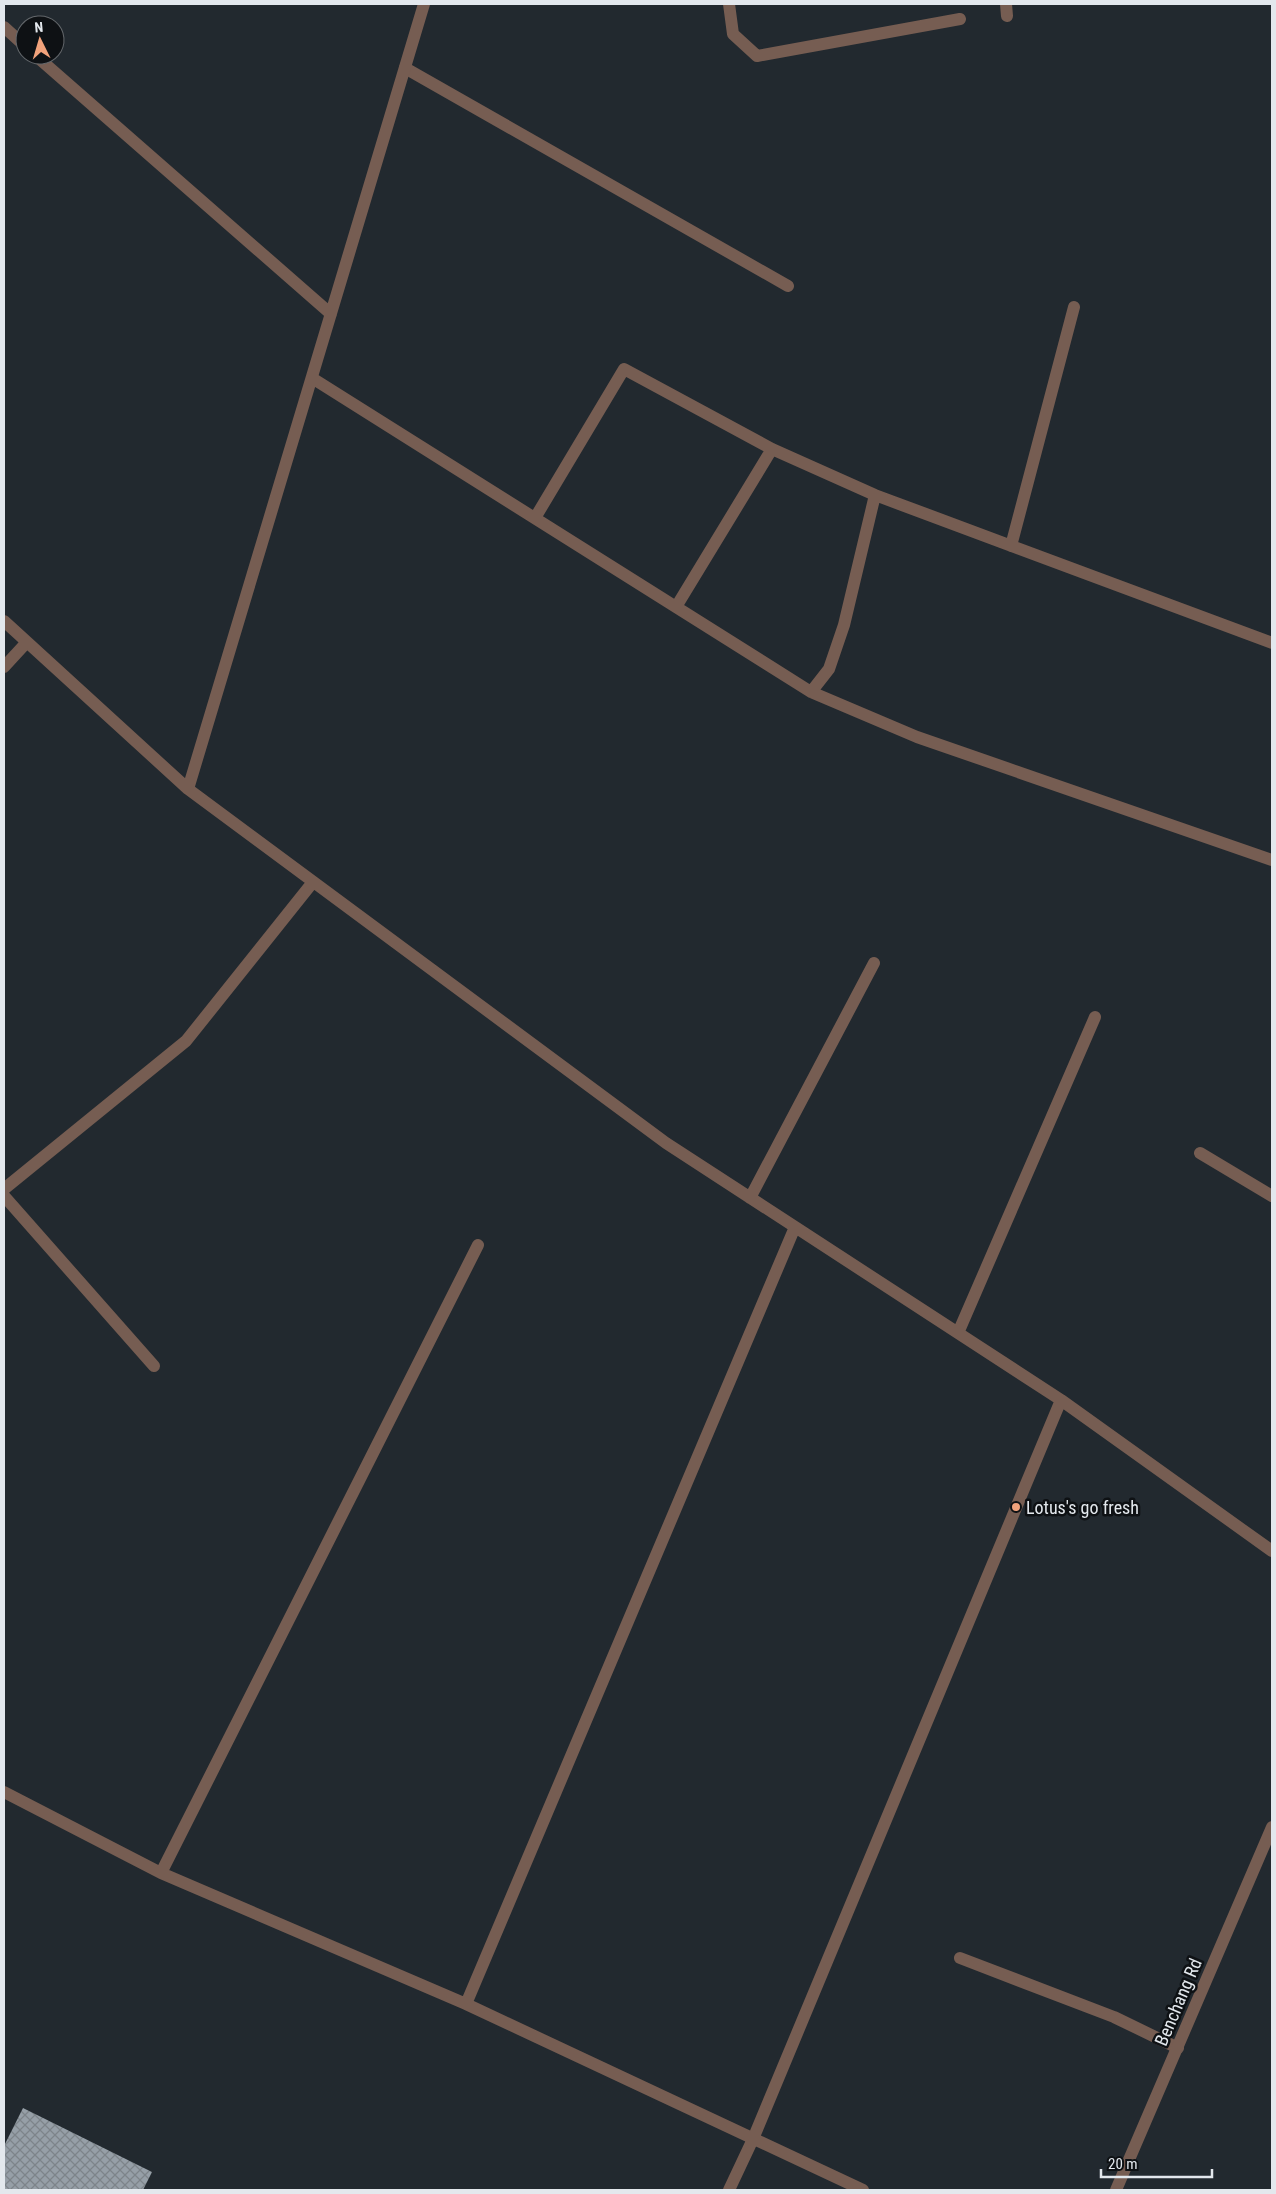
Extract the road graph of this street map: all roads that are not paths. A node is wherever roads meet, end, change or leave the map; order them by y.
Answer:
1 (424, 4) edge
2 (729, 4) edge
3 (960, 19) dead end
4 (4, 28) edge
5 (15, 37) edge
6 (46, 65) edge
7 (405, 68) junction
8 (788, 286) dead end
9 (1074, 307) dead end
10 (331, 314) junction
11 (312, 378) junction
12 (772, 449) junction
13 (875, 495) junction
14 (534, 518) junction
15 (1011, 546) junction
16 (676, 607) junction
17 (4, 621) edge
18 (27, 642) junction
19 (1272, 643) edge
20 (4, 667) edge
21 (812, 692) junction
22 (188, 789) junction
23 (1272, 860) edge
24 (313, 882) junction
25 (874, 963) dead end
26 (1094, 1017) dead end
27 (1200, 1153) dead end
28 (4, 1189) edge
29 (4, 1196) edge
30 (1272, 1196) edge
31 (750, 1198) junction
32 (795, 1227) junction
33 (478, 1245) dead end
34 (958, 1333) junction
35 (154, 1366) dead end
36 (1061, 1400) junction
37 (1272, 1551) edge
38 (4, 1792) edge
39 (1272, 1827) edge
40 (161, 1873) junction
41 (960, 1958) dead end
42 (466, 2004) junction
43 (1178, 2048) junction
44 (753, 2139) junction
45 (729, 2190) edge
46 (863, 2190) edge
47 (1116, 2190) edge

1 - 7 street
2 - 3 street
4 - 5 street
6 - 10 street
7 - 8 street
7 - 10 street
9 - 15 street
10 - 11 street
11 - 14 street
11 - 22 street
12 - 13 street
12 - 14 street
12 - 16 street
13 - 15 street
13 - 21 street
14 - 16 street
15 - 19 street
16 - 21 street
17 - 18 street
18 - 20 street
18 - 22 street
21 - 23 street
22 - 24 street
24 - 28 street
24 - 31 street
25 - 31 street
26 - 34 street
27 - 30 street
29 - 35 street
31 - 32 street
32 - 34 street
32 - 42 street
33 - 40 street
34 - 36 street
36 - 37 street
36 - 44 street
38 - 40 street
39 - 43 street, Benchang Rd
40 - 42 street
41 - 43 street
42 - 44 street
43 - 47 street, Benchang Rd
44 - 45 street
44 - 46 street

